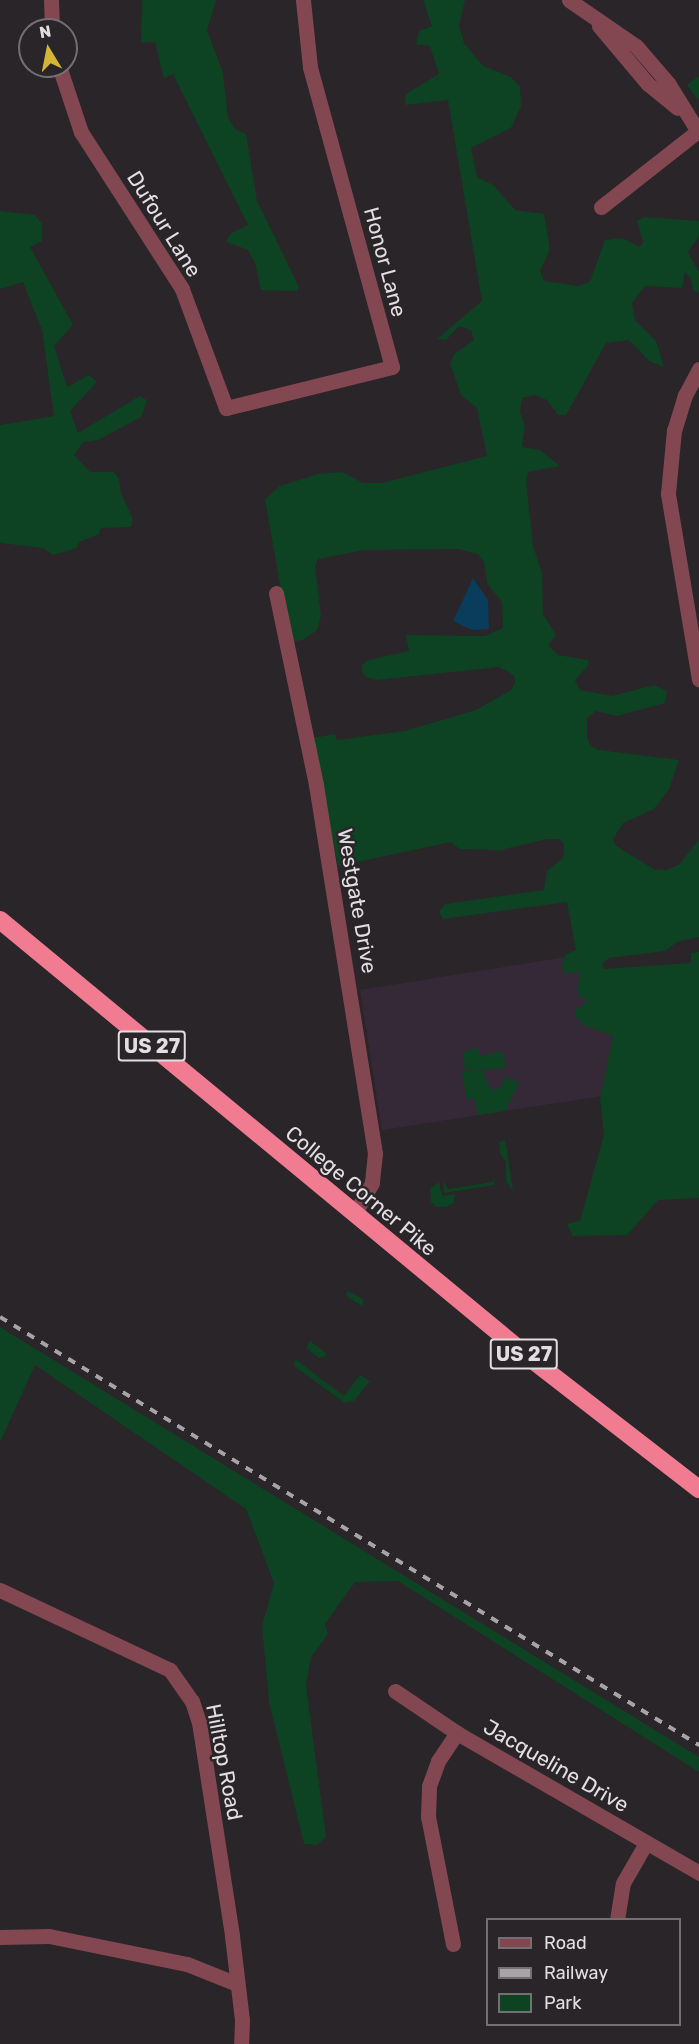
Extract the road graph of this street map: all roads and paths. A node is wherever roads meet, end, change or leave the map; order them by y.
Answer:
1 (51, 0) edge
2 (303, 0) edge
3 (569, 0) edge
4 (52, 18) edge
5 (63, 78) edge
6 (698, 132) edge
7 (601, 207) dead end
8 (699, 369) edge
9 (226, 408) joint
10 (276, 593) dead end
11 (699, 679) edge
12 (0, 920) edge
13 (354, 1214) junction
14 (699, 1489) edge
15 (0, 1590) edge
16 (395, 1691) dead end
17 (457, 1732) junction
18 (646, 1843) junction
19 (699, 1873) edge
20 (617, 1918) edge
21 (0, 1937) edge
22 (453, 1944) dead end
23 (237, 1984) junction
24 (241, 2044) edge

1 - 4 street
2 - 9 street, Honor Lane
3 - 6 street
5 - 9 street, Dufour Lane
6 - 7 street
8 - 11 street
10 - 13 street, Westgate Drive
12 - 13 highway, College Corner Pike / US 27
13 - 14 highway, College Corner Pike / US 27
15 - 23 street, Hilltop Road
16 - 17 street, Jacqueline Drive
17 - 18 street, Jacqueline Drive
17 - 22 street
18 - 19 street, Jacqueline Drive
18 - 20 street
21 - 23 street
23 - 24 street, Hilltop Road

